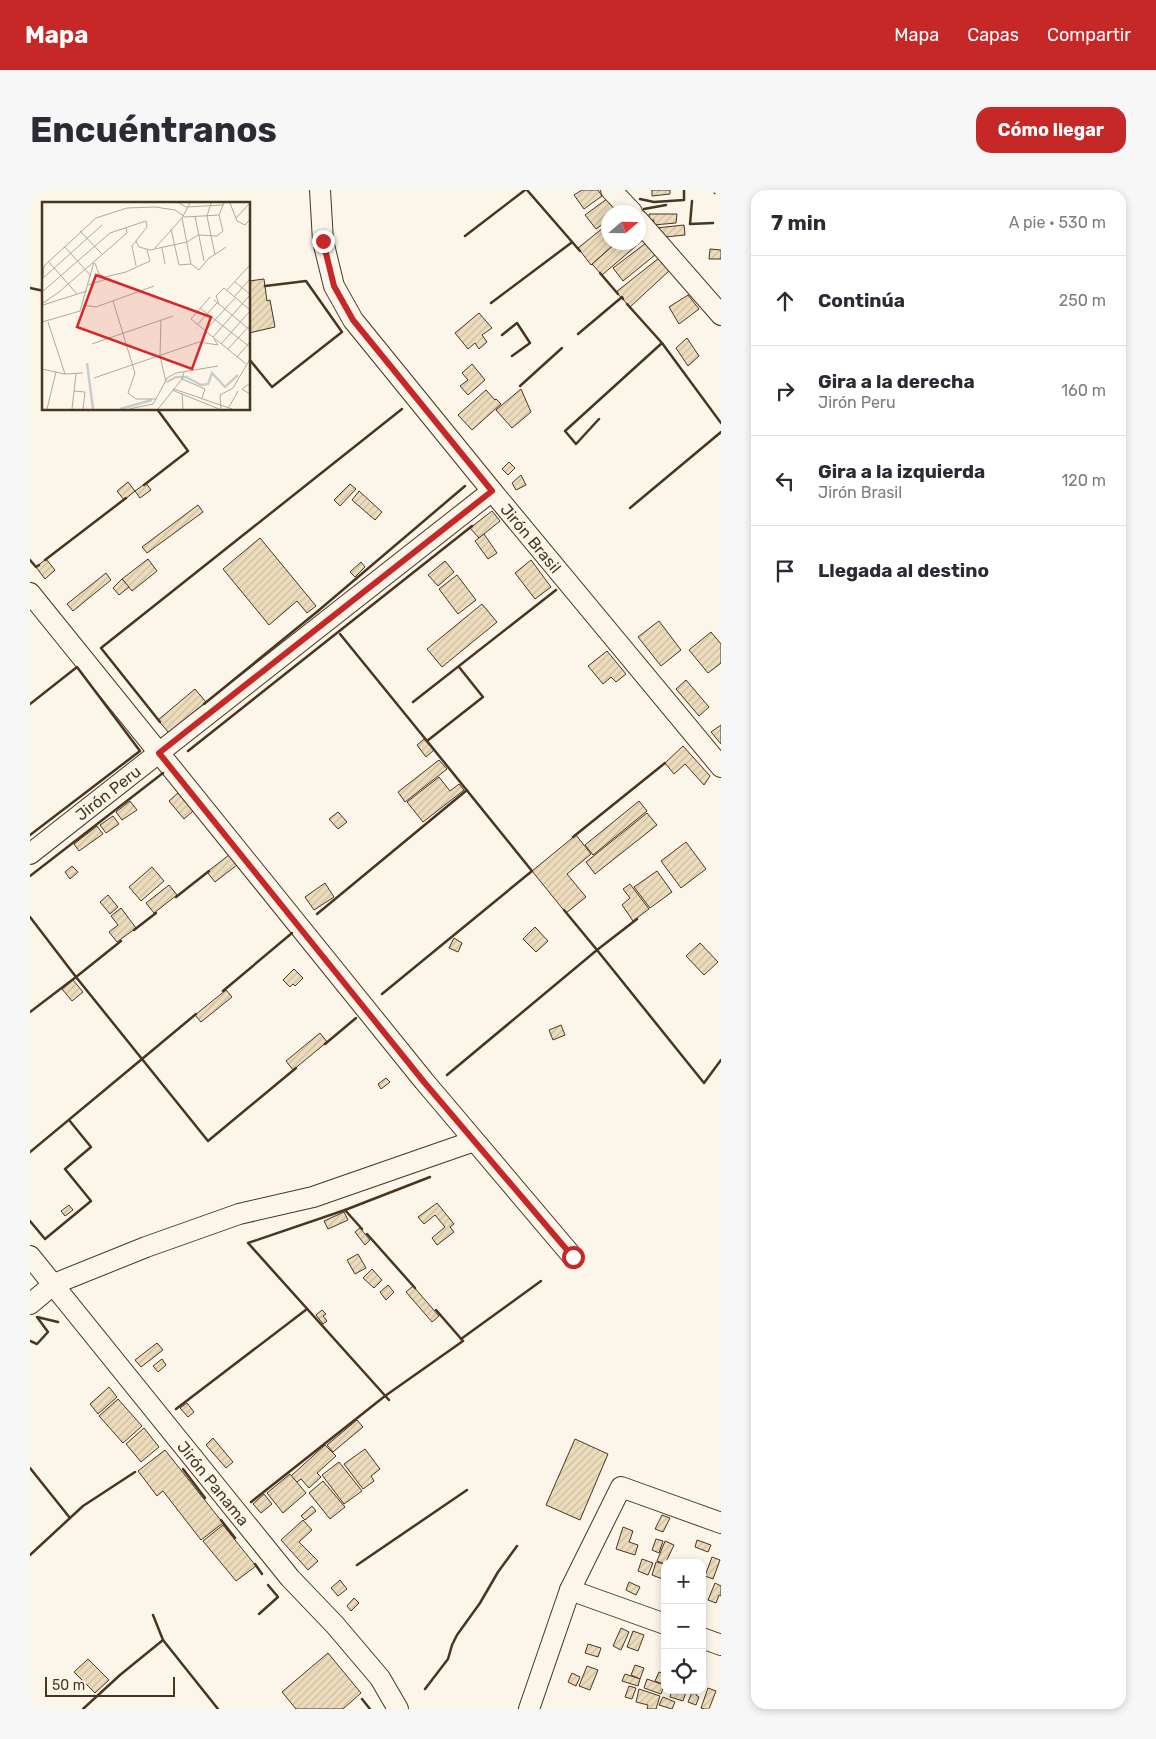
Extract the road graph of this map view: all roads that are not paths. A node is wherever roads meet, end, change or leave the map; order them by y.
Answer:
1 (320, 190) edge
2 (611, 190) edge
3 (625, 205) edge
4 (646, 229) edge
5 (721, 315) edge
6 (492, 491) junction
7 (30, 592) edge
8 (159, 753) junction
9 (721, 767) edge
10 (30, 854) edge
11 (474, 1140) junction
12 (30, 1256) edge
13 (573, 1257) dead end
14 (54, 1284) junction
15 (30, 1304) edge
16 (721, 1523) edge
17 (570, 1590) junction
18 (661, 1623) edge
19 (706, 1639) edge
20 (721, 1645) edge
21 (532, 1708) edge
22 (398, 1709) edge

1 - 6 street, Jirón Brasil
2 - 3 street
4 - 5 street
6 - 8 street, Jirón Peru
6 - 9 street, Jirón Brasil
7 - 8 street
8 - 10 street, Jirón Peru
8 - 11 street
11 - 13 street
11 - 14 street
12 - 14 street, Jirón Panama
14 - 15 street
14 - 22 street, Jirón Panama
16 - 17 street
17 - 18 street
17 - 21 street
19 - 20 street

